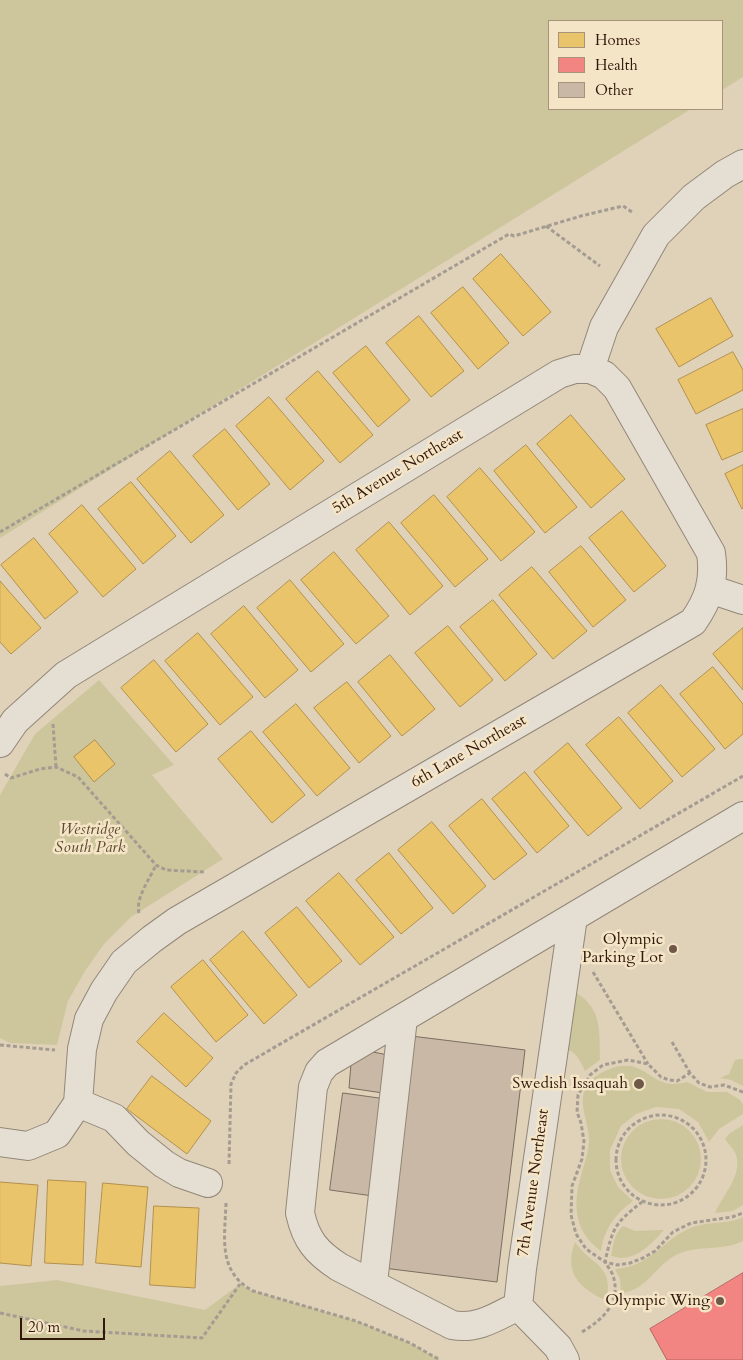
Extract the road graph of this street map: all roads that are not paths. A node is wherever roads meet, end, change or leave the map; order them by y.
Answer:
1 (743, 164) edge
2 (590, 369) junction
3 (710, 590) junction
4 (743, 600) edge
5 (0, 743) edge
6 (743, 816) edge
7 (573, 917) junction
8 (403, 1018) junction
9 (78, 1103) junction
10 (0, 1142) edge
11 (208, 1183) dead end
12 (373, 1283) junction
13 (518, 1306) junction
14 (562, 1353) edge

1 - 2 street
2 - 3 street, 6th Lane Northeast
2 - 5 street, 5th Avenue Northeast
3 - 4 street
3 - 9 street, 6th Lane Northeast
6 - 7 street
7 - 8 street
7 - 13 street, 7th Avenue Northeast
8 - 12 street
8 - 12 street
9 - 10 street
9 - 11 street
12 - 13 street
13 - 14 street

